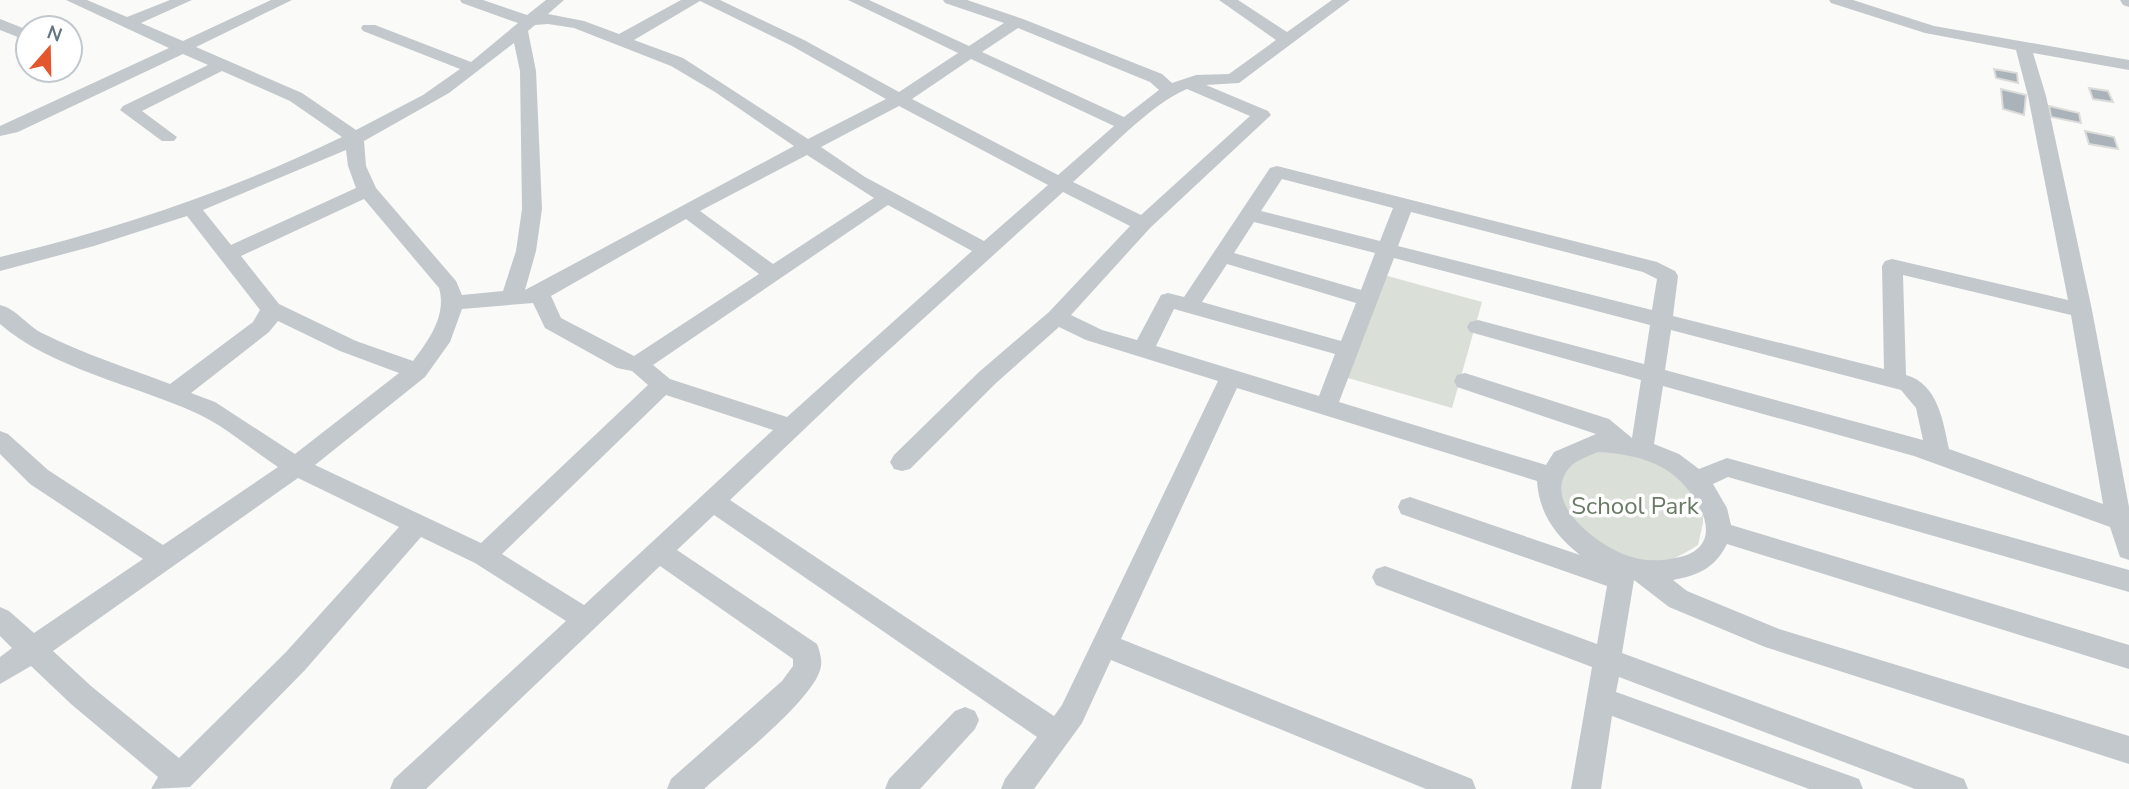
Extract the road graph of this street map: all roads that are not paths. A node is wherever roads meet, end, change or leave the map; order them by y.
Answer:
1 (74, 0) edge
2 (184, 0) edge
3 (468, 0) edge
4 (556, 0) edge
5 (693, 0) edge
6 (707, 0) edge
7 (856, 0) edge
8 (951, 0) edge
9 (1227, 0) edge
10 (1342, 0) edge
11 (1837, 0) edge
12 (276, 1) edge
13 (1017, 22) junction
14 (128, 23) junction
15 (524, 25) junction
16 (369, 28) dead end
17 (1287, 40) junction
18 (619, 41) junction
19 (184, 47) junction
20 (2023, 47) junction
21 (969, 54) junction
22 (222, 64) junction
23 (2129, 65) edge
24 (472, 68) junction
25 (1179, 87) junction
26 (901, 98) junction
27 (1126, 125) junction
28 (0, 131) edge
29 (168, 137) dead end
30 (354, 139) junction
31 (809, 148) junction
32 (1062, 183) junction
33 (367, 190) junction
34 (888, 197) junction
35 (1404, 205) junction
36 (191, 208) junction
37 (687, 211) junction
38 (1249, 214) junction
39 (1143, 224) junction
40 (1387, 250) junction
41 (987, 251) junction
42 (230, 253) junction
43 (1222, 256) junction
44 (0, 264) edge
45 (773, 274) junction
46 (539, 293) junction
47 (512, 298) junction
48 (1367, 299) junction
49 (454, 303) junction
50 (1190, 305) junction
51 (271, 309) junction
52 (2081, 310) junction
53 (0, 312) edge
54 (1057, 317) junction
55 (1661, 320) junction
56 (1478, 327) dead end
57 (1143, 350) junction
58 (1347, 350) junction
59 (638, 364) junction
60 (417, 371) junction
61 (1653, 376) junction
62 (1231, 377) junction
63 (1895, 380) junction
64 (1465, 381) dead end
65 (662, 385) junction
66 (173, 394) junction
67 (1326, 407) junction
68 (791, 427) junction
69 (0, 440) edge
70 (1632, 446) junction
71 (1938, 455) junction
72 (902, 462) dead end
73 (296, 467) junction
74 (1550, 476) junction
75 (1697, 480) junction
76 (713, 501) junction
77 (1410, 507) dead end
78 (2120, 520) junction
79 (417, 524) junction
80 (1718, 531) junction
81 (2129, 551) edge
82 (660, 552) junction
83 (484, 556) junction
84 (163, 559) junction
85 (1628, 572) junction
86 (1385, 577) dead end
87 (2129, 581) edge
88 (0, 618) edge
89 (586, 620) junction
90 (1104, 645) junction
91 (34, 649) junction
92 (2129, 657) edge
93 (1608, 659) junction
94 (0, 672) edge
95 (1601, 699) junction
96 (965, 720) dead end
97 (1057, 734) junction
98 (2129, 750) edge
99 (173, 783) edge
100 (405, 789) edge
101 (681, 789) edge
102 (900, 789) edge
103 (1016, 789) edge
104 (1461, 789) edge
105 (1586, 789) edge
106 (1848, 789) edge
107 (1953, 789) edge

1 - 14 street
2 - 14 street
3 - 15 street
4 - 15 street
5 - 18 street
6 - 26 street
7 - 21 street
8 - 13 street
9 - 17 street
10 - 17 street
11 - 20 street
12 - 19 street
13 - 21 street
13 - 25 street
14 - 19 street
15 - 18 street
15 - 24 street
15 - 47 street
16 - 24 street
17 - 25 street
18 - 31 street
19 - 22 street
19 - 28 street
20 - 23 street
20 - 52 street
21 - 26 street
21 - 27 street
22 - 29 street
22 - 30 street
24 - 30 street
25 - 27 street
25 - 39 street
26 - 31 street
26 - 32 street
27 - 32 street
30 - 33 street
30 - 36 street
31 - 34 street
31 - 37 street
32 - 39 street
32 - 41 street
33 - 42 street
33 - 49 street
34 - 41 street
34 - 45 street
35 - 38 street
35 - 40 street
35 - 55 street
36 - 42 street
36 - 44 street
37 - 45 street
37 - 46 street
38 - 40 street
38 - 43 street
39 - 54 street
40 - 48 street
40 - 55 street
41 - 68 street
42 - 51 street
43 - 48 street
43 - 50 street
45 - 59 street
46 - 47 street
46 - 59 street
47 - 49 street
48 - 58 street
49 - 60 street
50 - 57 street
50 - 58 street
51 - 60 street
51 - 66 street
52 - 63 street
52 - 78 street
53 - 66 street
54 - 57 street
54 - 72 street
55 - 61 street
55 - 63 street
56 - 61 street
57 - 62 street
58 - 67 street
59 - 65 street
60 - 73 street
61 - 70 street
61 - 71 street
62 - 67 street
62 - 90 street
63 - 71 street
64 - 70 street
65 - 68 street
65 - 83 street
66 - 73 street
67 - 74 street
68 - 76 street
69 - 84 street
70 - 74 street
70 - 75 street
71 - 78 street
73 - 79 street
73 - 84 street
74 - 85 street
75 - 80 street
75 - 87 street
76 - 82 street
76 - 97 street
77 - 85 street
78 - 81 street
79 - 83 street
79 - 99 street
80 - 85 street
80 - 92 street
82 - 89 street
82 - 101 street
83 - 89 street
84 - 91 street
85 - 93 street
85 - 98 street
86 - 93 street
88 - 91 street
89 - 100 street
90 - 97 street
90 - 104 street
91 - 94 street
91 - 99 street
93 - 95 street
93 - 107 street
95 - 105 street
95 - 106 street
96 - 102 street
97 - 103 street

